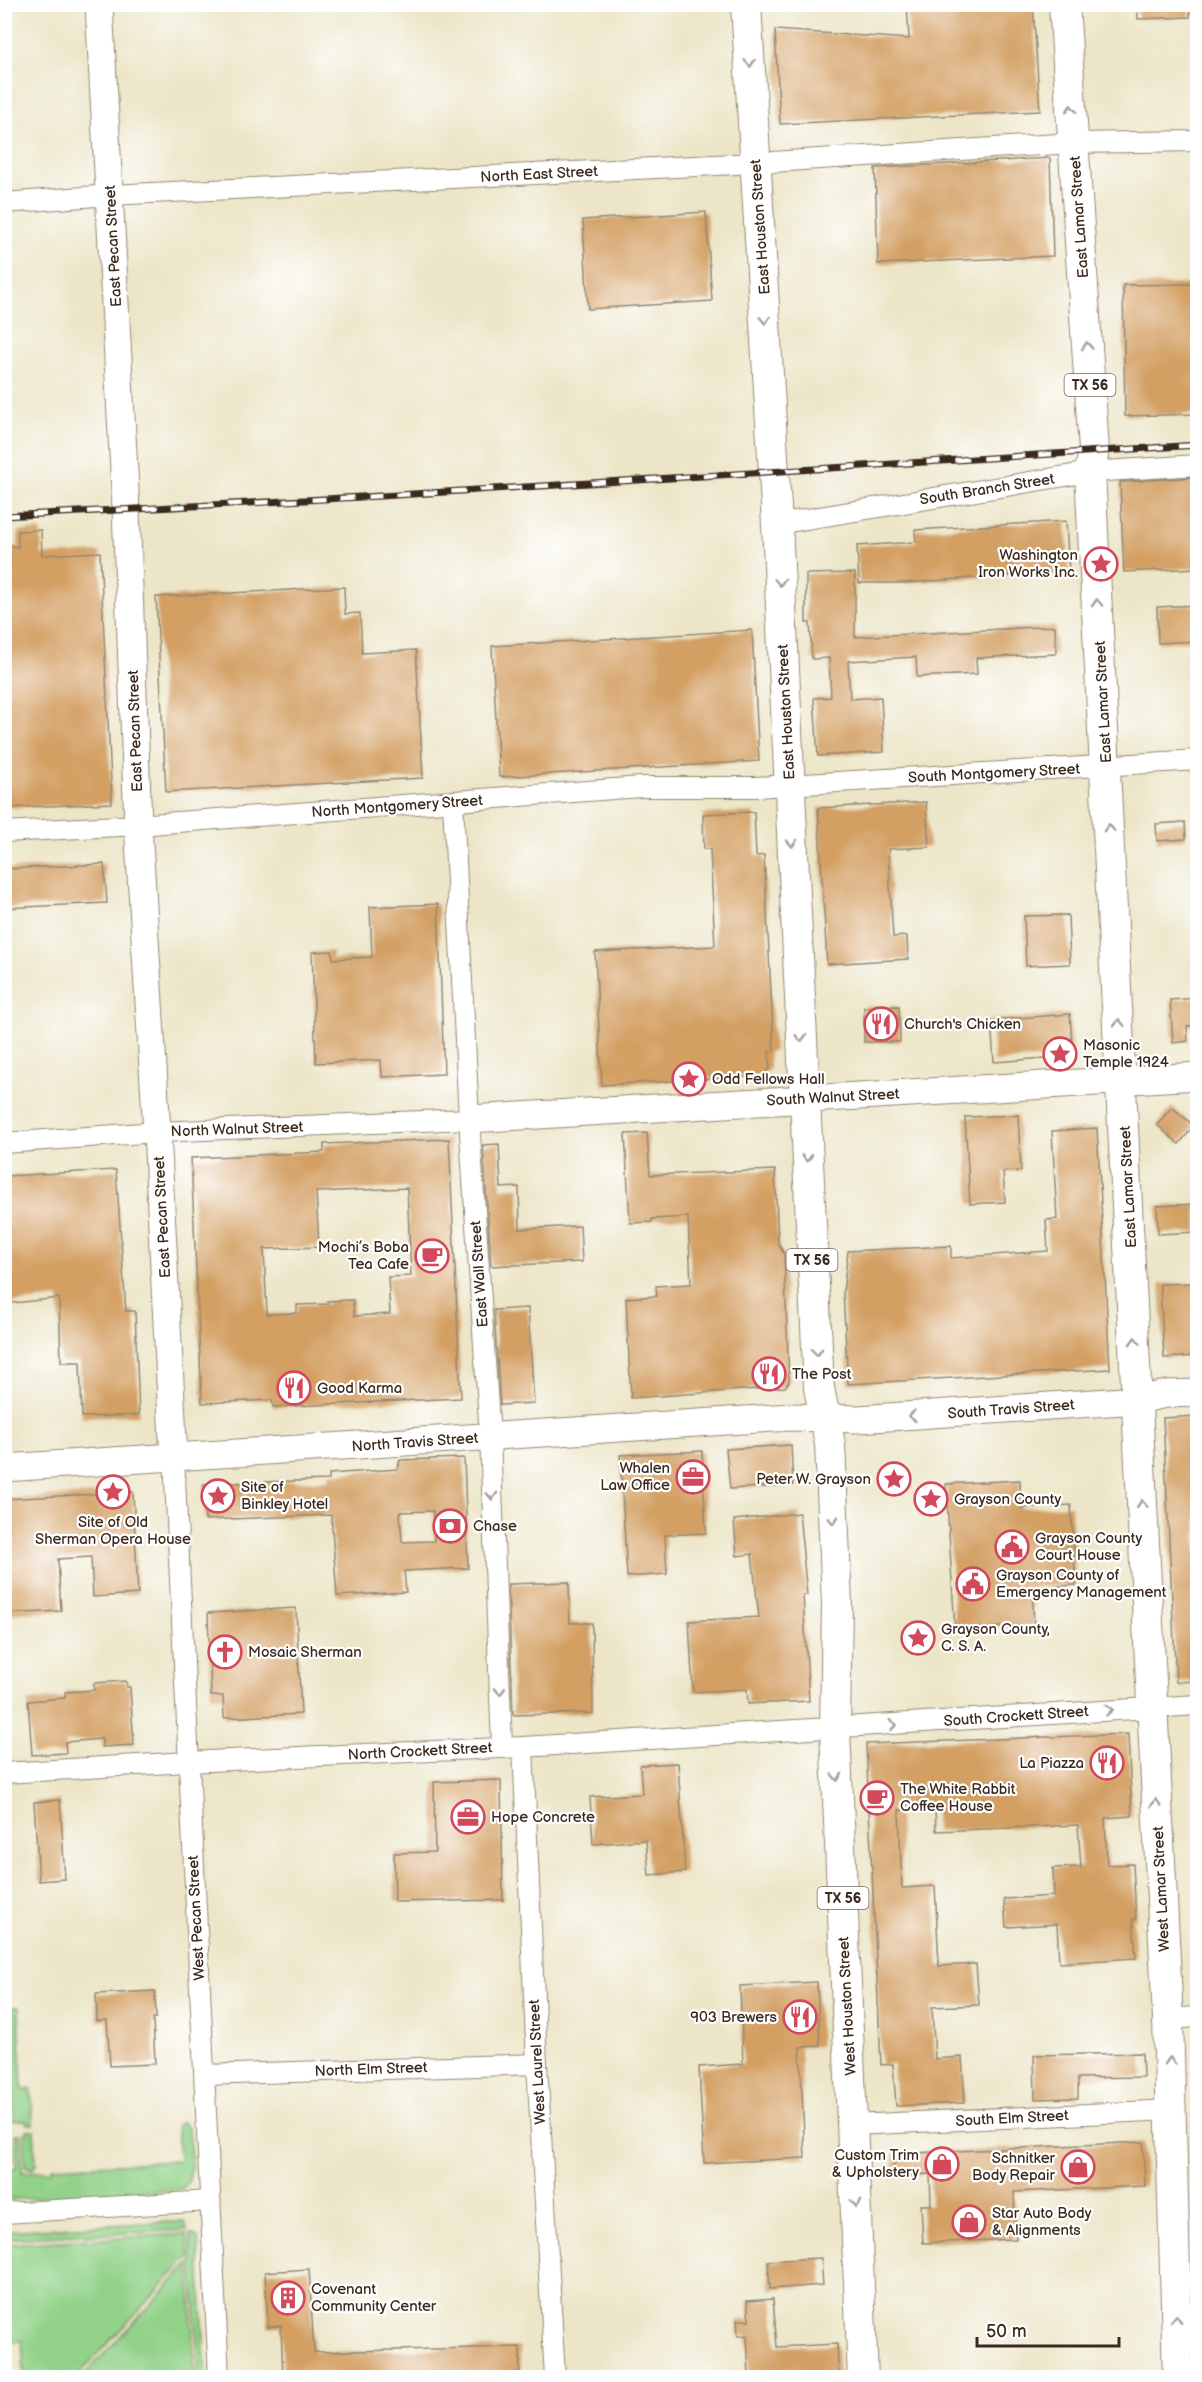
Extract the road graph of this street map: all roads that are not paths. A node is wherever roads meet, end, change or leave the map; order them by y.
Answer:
1 (99, 4) edge
2 (746, 4) edge
3 (1064, 4) edge
4 (1197, 141) edge
5 (1074, 143) junction
6 (756, 163) junction
7 (110, 195) junction
8 (4, 202) edge
9 (1197, 465) edge
10 (1090, 472) junction
11 (777, 524) junction
12 (1197, 760) edge
13 (1106, 766) junction
14 (790, 784) junction
15 (453, 802) junction
16 (138, 825) junction
17 (4, 832) edge
18 (1197, 1076) edge
19 (1122, 1081) junction
20 (804, 1099) junction
21 (469, 1119) junction
22 (157, 1132) junction
23 (4, 1143) edge
24 (1197, 1393) edge
25 (1138, 1400) junction
26 (825, 1420) junction
27 (490, 1437) junction
28 (174, 1458) junction
29 (4, 1468) edge
30 (1197, 1705) edge
31 (1151, 1707) junction
32 (835, 1729) junction
33 (523, 1747) junction
34 (502, 1748) junction
35 (187, 1762) junction
36 (4, 1773) edge
37 (1197, 2017) edge
38 (1168, 2019) junction
39 (537, 2064) junction
40 (205, 2075) junction
41 (1171, 2110) junction
42 (853, 2125) junction
43 (210, 2202) junction
44 (4, 2213) edge
45 (219, 2378) edge
46 (555, 2378) edge
47 (863, 2378) edge
48 (1178, 2378) edge

1 - 7 street, East Pecan Street
2 -> 6 main road, East Houston Street / TX 56
5 -> 3 main road, East Lamar Street / TX 56
4 - 5 street, North East Street
5 - 6 street, North East Street
10 -> 5 main road, East Lamar Street / TX 56
6 - 7 street, North East Street
6 -> 11 main road, East Houston Street / TX 56
7 - 8 street, North East Street
7 - 16 street, East Pecan Street
9 - 10 street, South Branch Street
10 - 11 street, South Branch Street
13 -> 10 main road, East Lamar Street / TX 56
11 -> 14 main road, East Houston Street / TX 56
12 - 13 street, South Montgomery Street
13 - 14 street, South Montgomery Street
19 -> 13 main road, East Lamar Street / TX 56
14 - 15 street, North Montgomery Street
14 -> 20 main road, East Houston Street / TX 56
15 - 16 street, North Montgomery Street
15 - 21 street, East Wall Street
16 - 17 street, North Montgomery Street
16 - 22 street, East Pecan Street
18 - 19 street, South Walnut Street
19 - 20 street, South Walnut Street
25 -> 19 main road, East Lamar Street / TX 56
20 - 21 street, South Walnut Street
20 -> 26 main road, East Houston Street / TX 56
21 - 22 street, North Walnut Street
21 - 27 street, East Wall Street
22 - 23 street, North Walnut Street
22 - 28 street, East Pecan Street
24 - 25 street, South Travis Street
25 -> 26 street, South Travis Street
31 -> 25 main road, West Lamar Street / TX 56
26 - 27 street, North Travis Street
26 -> 32 main road, West Houston Street / TX 56
27 - 28 street, North Travis Street
27 -> 34 street, East Wall Street
28 - 29 street, North Travis Street
28 - 35 street, West Pecan Street
30 - 31 street, South Crockett Street
32 -> 31 street, South Crockett Street
38 -> 31 main road, West Lamar Street / TX 56
32 - 33 street, North Crockett Street
32 -> 42 main road, West Houston Street / TX 56
33 - 34 street, North Crockett Street
33 - 39 street, West Laurel Street
34 - 35 street, North Crockett Street
35 - 36 street, North Crockett Street
35 - 40 street, West Pecan Street
37 - 38 street
41 -> 38 main road, West Lamar Street / TX 56
39 - 40 street, North Elm Street
39 - 46 street, West Laurel Street
40 - 43 street, West Pecan Street
41 - 42 street, South Elm Street
48 -> 41 main road, West Lamar Street / TX 56
42 -> 47 main road, West Houston Street / TX 56
43 - 44 street
43 - 45 street, West Pecan Street

